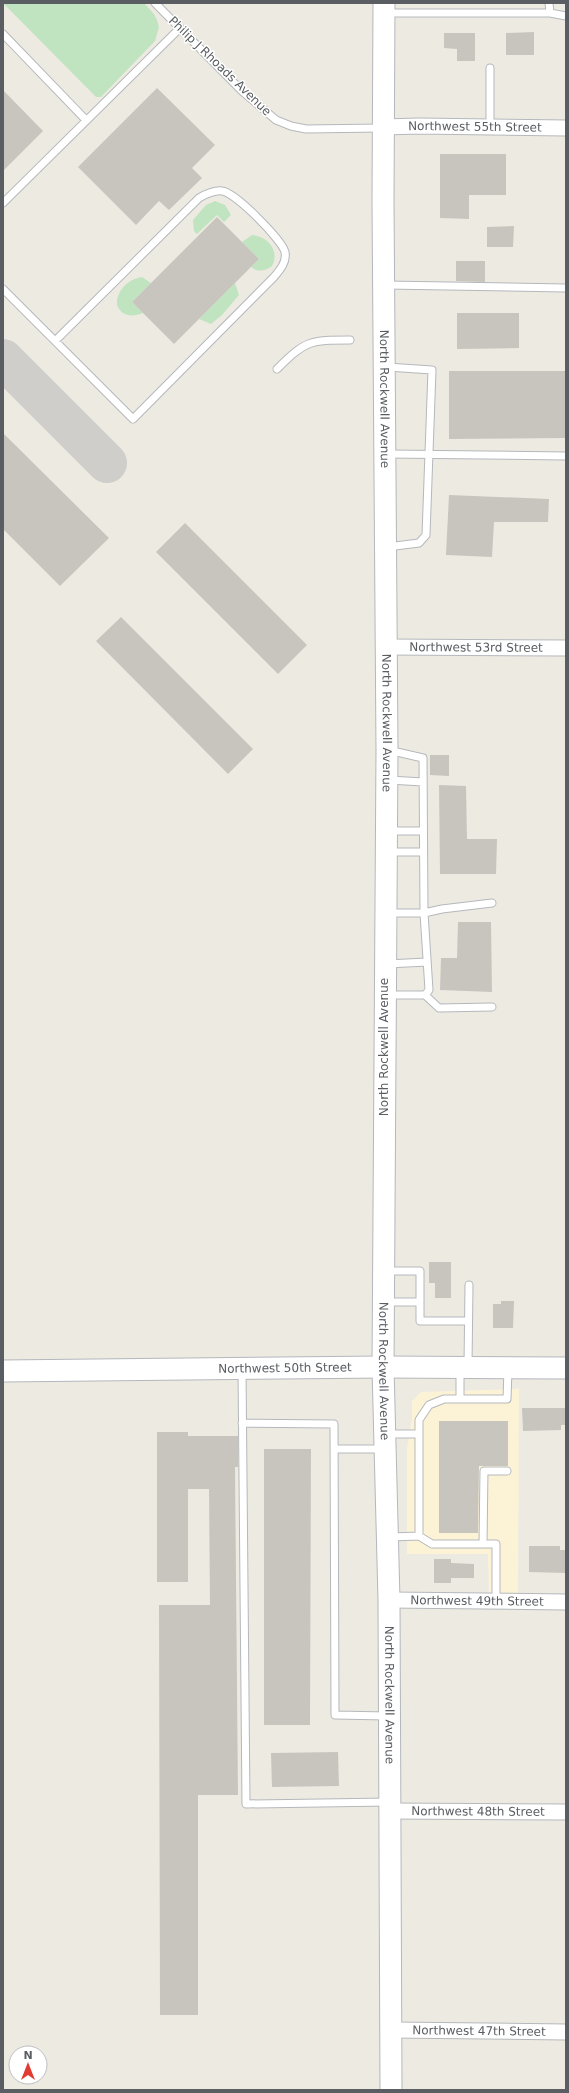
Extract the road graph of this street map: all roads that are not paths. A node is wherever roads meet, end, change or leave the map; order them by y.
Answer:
1 (155, 3) edge
2 (549, 3) edge
3 (384, 8) edge
4 (550, 13) junction
5 (566, 16) edge
6 (180, 28) junction
7 (3, 34) edge
8 (490, 68) dead end
9 (86, 120) junction
10 (490, 127) junction
11 (383, 128) junction
12 (566, 128) edge
13 (3, 203) edge
14 (384, 285) junction
15 (566, 288) edge
16 (3, 289) edge
17 (350, 340) dead end
18 (55, 341) junction
19 (384, 367) junction
20 (277, 369) dead end
21 (385, 454) junction
22 (430, 454) junction
23 (566, 456) edge
24 (386, 547) junction
25 (386, 647) junction
26 (566, 648) edge
27 (387, 750) junction
28 (387, 780) junction
29 (423, 782) junction
30 (386, 831) junction
31 (423, 831) junction
32 (386, 852) junction
33 (423, 852) junction
34 (492, 903) dead end
35 (386, 913) junction
36 (424, 913) junction
37 (427, 962) junction
38 (385, 964) junction
39 (384, 995) junction
40 (425, 995) junction
41 (492, 1007) dead end
42 (383, 1271) junction
43 (469, 1285) dead end
44 (383, 1302) junction
45 (420, 1302) junction
46 (468, 1321) junction
47 (383, 1367) junction
48 (464, 1368) junction
49 (508, 1368) junction
50 (566, 1368) edge
51 (242, 1369) junction
52 (3, 1371) edge
53 (460, 1400) junction
54 (242, 1423) junction
55 (419, 1434) junction
56 (385, 1442) junction
57 (334, 1449) junction
58 (507, 1471) dead end
59 (419, 1536) junction
60 (387, 1537) junction
61 (484, 1544) junction
62 (389, 1600) junction
63 (496, 1601) junction
64 (566, 1602) edge
65 (390, 1716) junction
66 (391, 1807) junction
67 (566, 1812) edge
68 (391, 2030) junction
69 (566, 2032) edge
70 (391, 2090) edge

1 - 6 lane, Philip J Rhoads Avenue
2 - 4 lane
3 - 4 lane
3 - 11 main road, North Rockwell Avenue
4 - 5 lane
6 - 9 lane
6 - 11 lane, Philip J Rhoads Avenue
7 - 9 lane
8 - 10 lane
9 - 13 lane
10 - 11 street, Northwest 55th Street
10 - 12 street, Northwest 55th Street
11 - 14 main road, North Rockwell Avenue
14 - 15 lane
14 - 19 main road, North Rockwell Avenue
16 - 18 lane
17 - 20 lane
18 - 18 lane
19 - 21 main road, North Rockwell Avenue
19 - 22 lane
21 - 22 lane
21 - 24 main road, North Rockwell Avenue
22 - 23 lane
22 - 24 lane
24 - 25 main road, North Rockwell Avenue
25 - 26 street, Northwest 53rd Street
25 - 27 main road, North Rockwell Avenue
27 - 28 main road, North Rockwell Avenue
27 - 29 lane
28 - 29 lane
28 - 30 main road, North Rockwell Avenue
29 - 31 lane
30 - 31 lane
30 - 32 main road, North Rockwell Avenue
31 - 33 lane
32 - 33 lane
32 - 35 main road, North Rockwell Avenue
33 - 36 lane
34 - 36 lane
35 - 36 lane
35 - 38 main road, North Rockwell Avenue
36 - 37 lane
37 - 38 lane
37 - 40 lane
38 - 39 main road, North Rockwell Avenue
39 - 40 lane
39 - 42 main road, North Rockwell Avenue
40 - 41 lane
42 - 44 main road, North Rockwell Avenue
42 - 45 lane
43 - 46 lane
44 - 45 lane
44 - 47 main road, North Rockwell Avenue
45 - 46 lane
46 - 48 lane
47 - 48 main road, Northwest 50th Street
47 - 51 main road, Northwest 50th Street
47 - 56 main road, North Rockwell Avenue
48 - 49 main road, Northwest 50th Street
48 - 53 lane
49 - 50 main road, Northwest 50th Street
49 - 53 lane
51 - 52 main road, Northwest 50th Street
51 - 54 lane
53 - 55 lane
54 - 57 lane
54 - 66 lane
55 - 56 lane
55 - 59 lane
56 - 57 lane
56 - 60 main road, North Rockwell Avenue
57 - 65 lane
58 - 61 lane
59 - 60 lane
59 - 61 lane
60 - 62 main road, North Rockwell Avenue
61 - 63 lane
62 - 63 street, Northwest 49th Street
62 - 65 main road, North Rockwell Avenue
63 - 64 street, Northwest 49th Street
65 - 66 main road, North Rockwell Avenue
66 - 67 street, Northwest 48th Street
66 - 68 main road, North Rockwell Avenue
68 - 69 street, Northwest 47th Street
68 - 70 main road, North Rockwell Avenue

